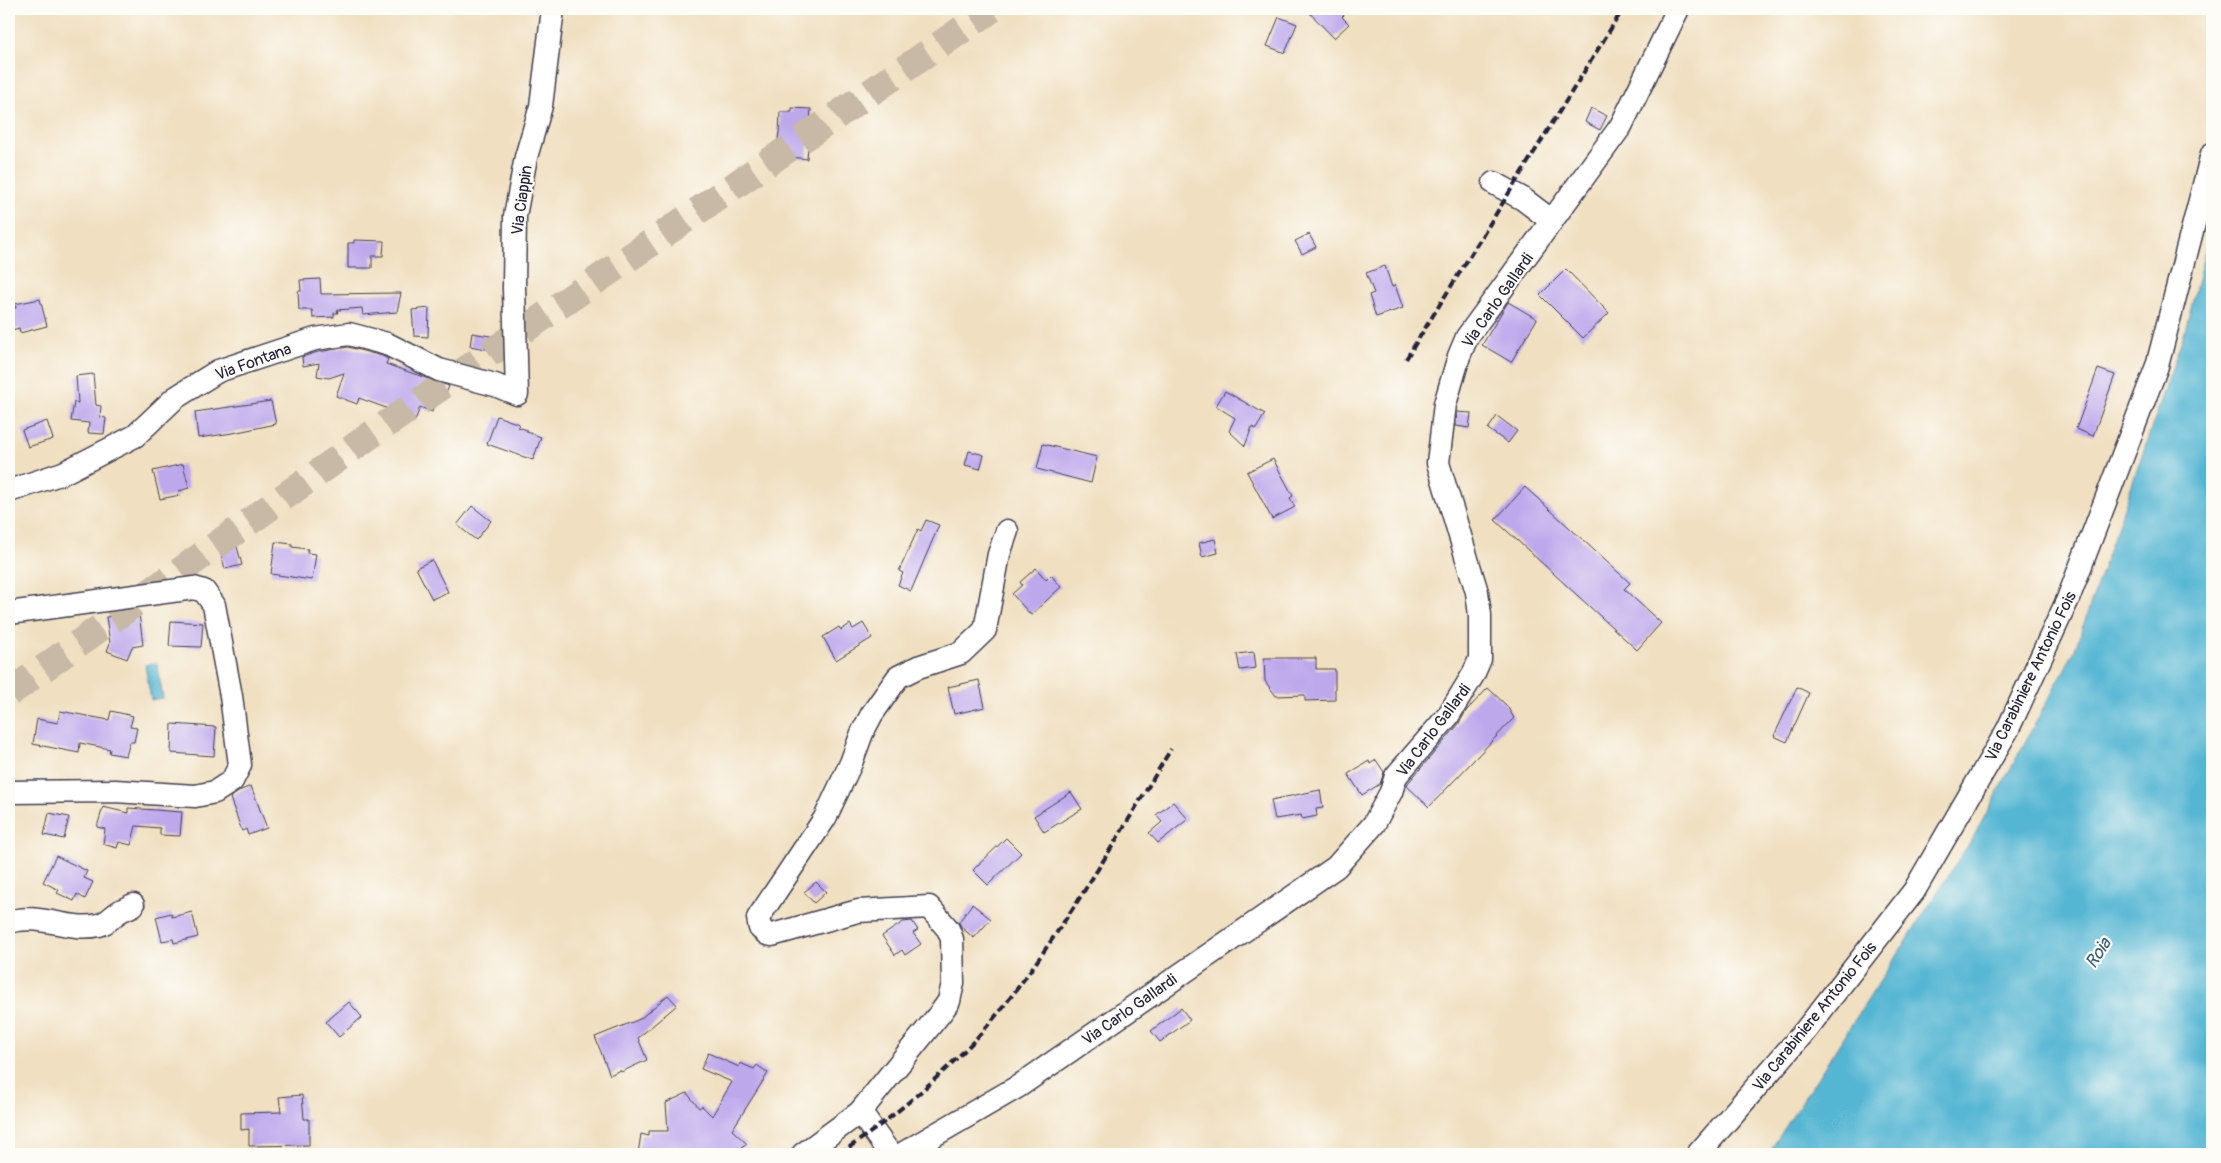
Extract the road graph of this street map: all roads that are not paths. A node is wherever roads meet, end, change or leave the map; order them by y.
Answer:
1 (552, 9) edge
2 (1678, 9) edge
3 (2212, 154) edge
4 (1494, 184) dead end
5 (1552, 221) junction
6 (517, 394) joint
7 (9, 491) edge
8 (1007, 531) dead end
9 (9, 613) edge
10 (9, 792) edge
11 (133, 905) dead end
12 (9, 922) edge
13 (860, 1112) junction
14 (803, 1154) edge
15 (890, 1154) edge
16 (902, 1154) edge
17 (1698, 1154) edge

1 - 6 street, Via Ciappin
2 - 5 street, Via Carlo Gallardi
3 - 17 street, Via Carabiniere Antonio Fois
4 - 5 street
5 - 16 street, Via Carlo Gallardi
6 - 7 street, Via Fontana
8 - 13 street
9 - 10 street
11 - 12 street
13 - 14 street
13 - 15 street

